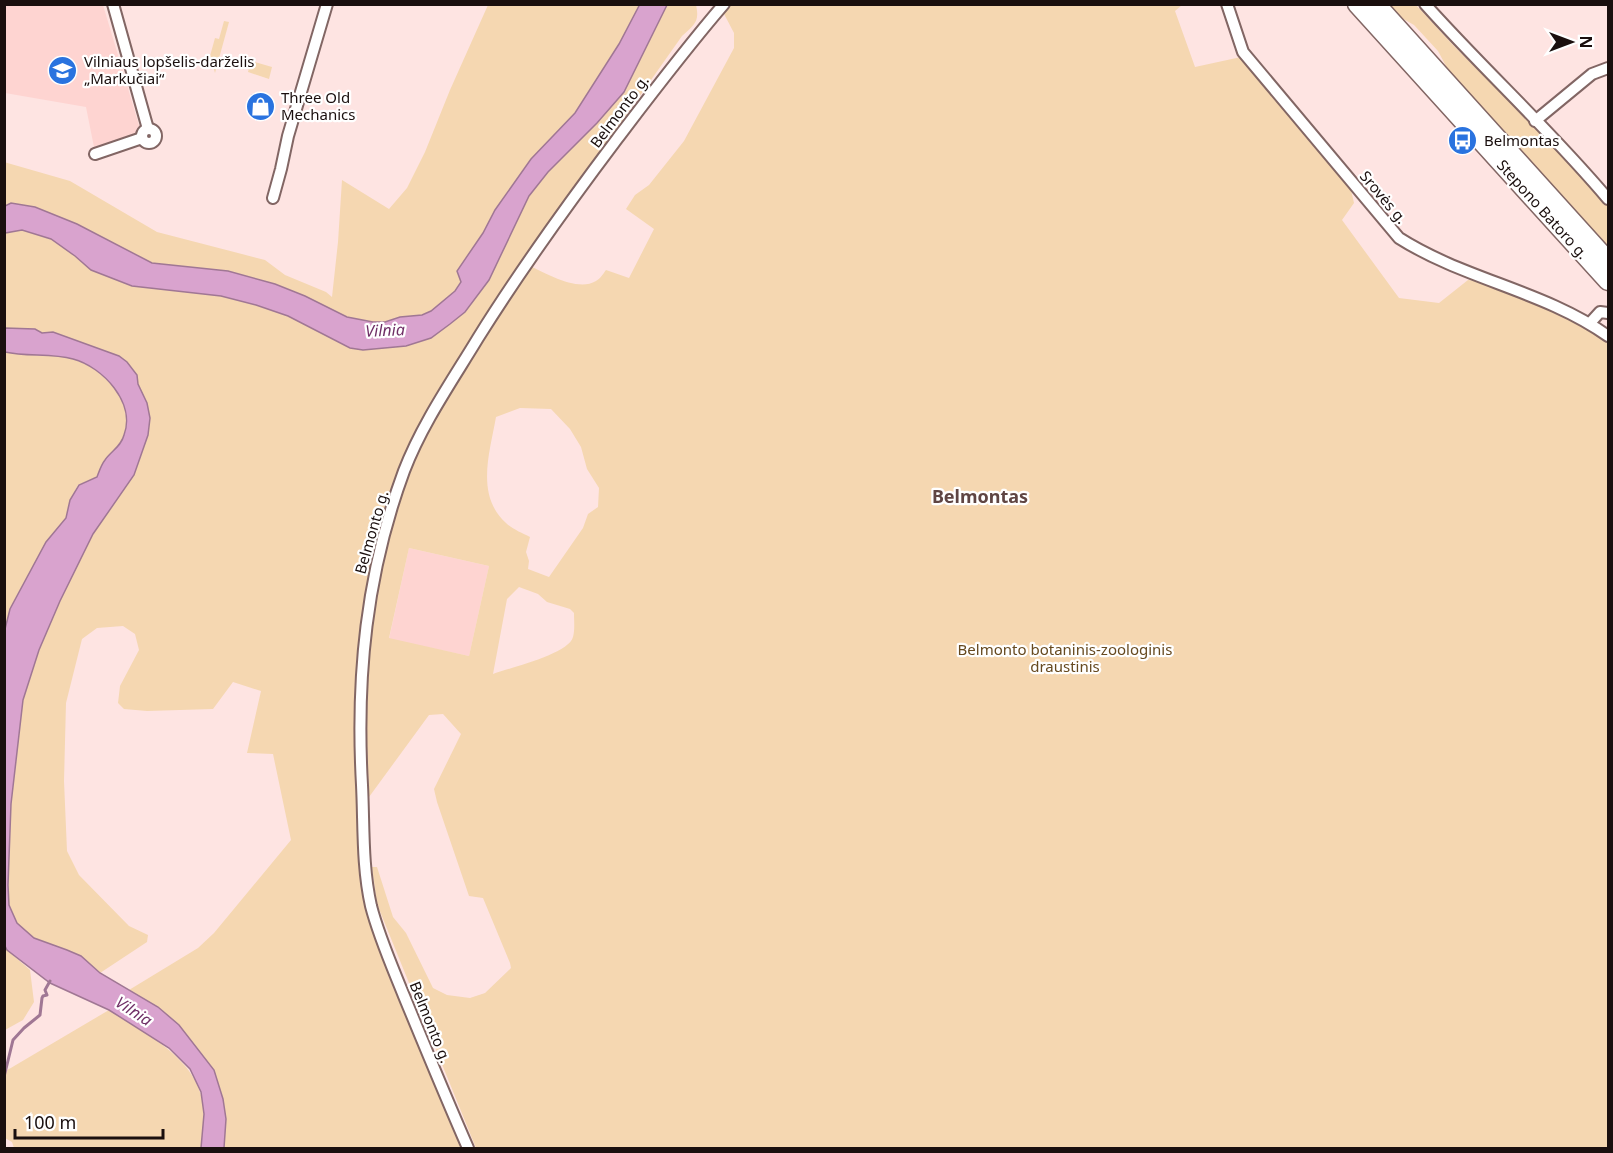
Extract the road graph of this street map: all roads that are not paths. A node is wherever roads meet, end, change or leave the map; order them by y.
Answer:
1 (113, 4) edge
2 (327, 4) edge
3 (724, 4) edge
4 (1227, 4) edge
5 (1357, 4) edge
6 (1376, 4) edge
7 (1425, 4) edge
8 (1608, 68) edge
9 (1535, 121) junction
10 (94, 154) dead end
11 (273, 198) dead end
12 (1608, 199) edge
13 (1608, 261) edge
14 (1608, 281) edge
15 (1608, 313) edge
16 (1590, 323) junction
17 (1608, 336) edge
18 (468, 1149) edge

1 - 10 street
2 - 11 street
3 - 18 street, Belmonto g.
4 - 16 street, Srovės g.
5 - 14 main road, Stepono Batoro g.
6 - 13 main road, Stepono Batoro g.
7 - 9 street
8 - 9 street
9 - 12 street
15 - 16 street
16 - 17 street, Srovės g.

